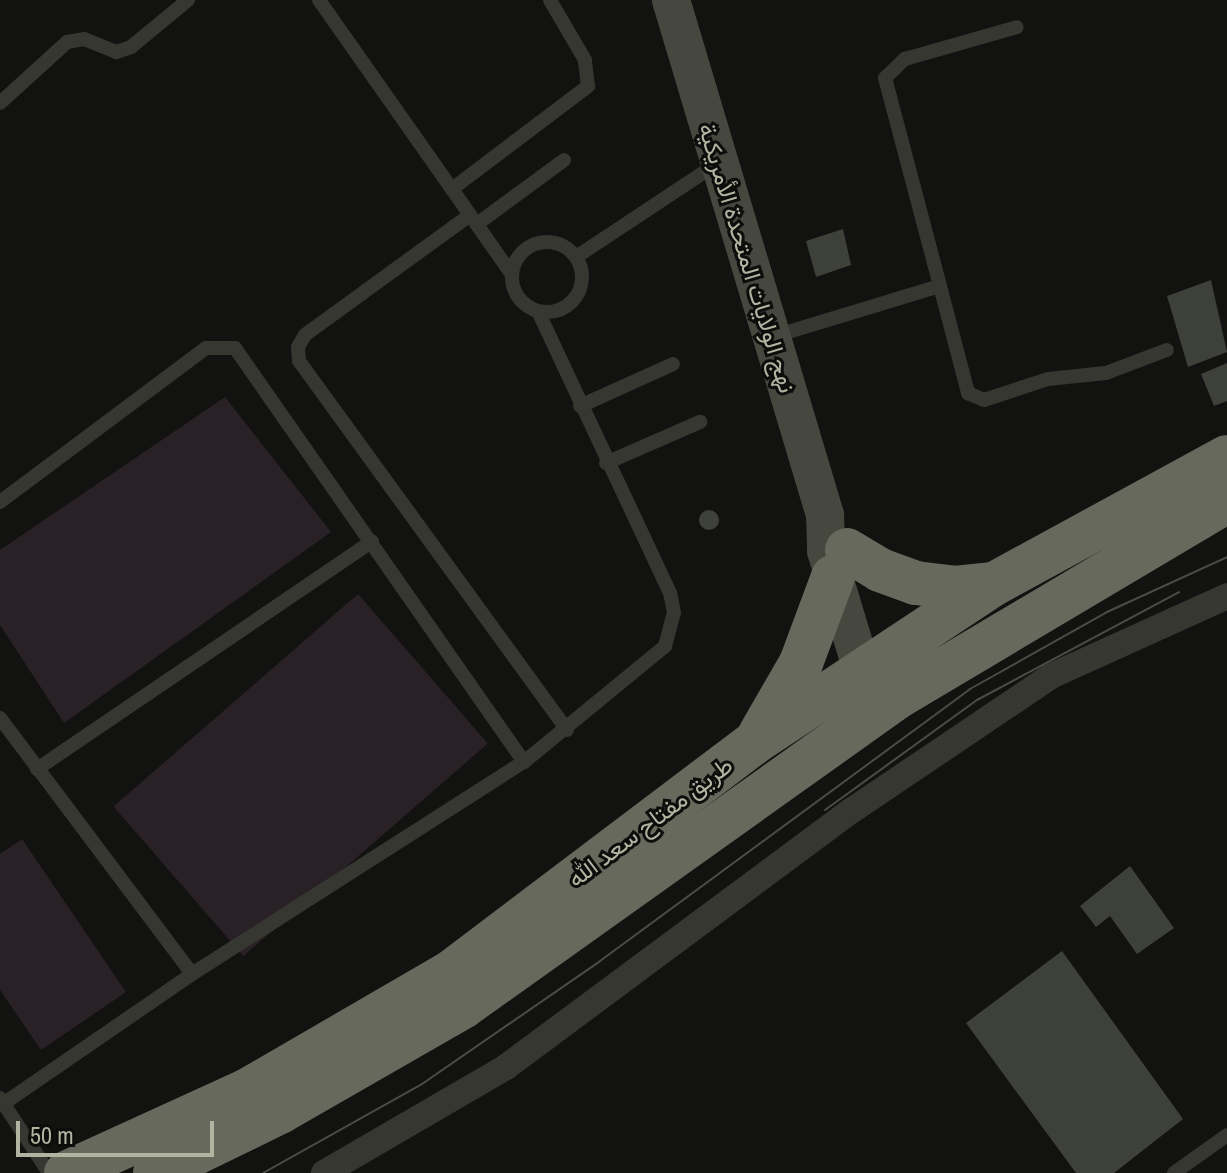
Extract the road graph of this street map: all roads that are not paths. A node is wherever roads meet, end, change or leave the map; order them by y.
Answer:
1 (188, 0) edge
2 (319, 0) edge
3 (550, 0) edge
4 (671, 0) edge
5 (1017, 27) dead end
6 (0, 103) edge
7 (564, 160) dead end
8 (718, 163) junction
9 (452, 189) junction
10 (474, 219) junction
11 (576, 257) junction
12 (512, 275) junction
13 (940, 286) junction
14 (538, 311) junction
15 (770, 338) junction
16 (1167, 350) dead end
17 (673, 364) dead end
18 (580, 406) junction
19 (700, 422) dead end
20 (1227, 457) edge
21 (606, 463) junction
22 (1227, 501) edge
23 (0, 502) edge
24 (372, 541) junction
25 (835, 547) junction
26 (994, 584) junction
27 (1227, 596) edge
28 (880, 685) junction
29 (0, 718) edge
30 (567, 730) junction
31 (755, 742) junction
32 (524, 762) junction
33 (37, 769) junction
34 (192, 974) junction
35 (2, 1101) edge
36 (1227, 1135) edge
37 (49, 1173) edge
38 (66, 1173) edge
39 (155, 1173) edge
40 (324, 1173) edge
41 (1174, 1173) edge

1 - 6 lane
2 - 9 lane
3 - 9 lane
4 - 8 street, نهج الولايات المتحدة الأمريكية
5 - 13 lane
7 - 10 lane
8 - 11 lane
8 - 15 street, نهج الولايات المتحدة الأمريكية
9 - 10 lane
10 - 12 lane
10 - 30 lane
11 - 12 lane
11 - 14 lane
12 - 14 lane
13 - 15 lane
13 - 16 lane
14 - 18 lane
15 - 25 street, نهج الولايات المتحدة الأمريكية
17 - 18 lane
18 - 21 lane
19 - 21 lane
20 - 26 highway, طريق مفتاح سعد الله
21 - 30 lane
22 - 28 highway, طريق مفتاح سعد الله
23 - 24 lane
24 - 32 lane
24 - 33 lane
25 - 26 highway
25 - 28 street, نهج الولايات المتحدة الأمريكية
25 - 31 highway
26 - 28 highway, طريق مفتاح سعد الله
27 - 40 street
28 - 31 highway, طريق مفتاح سعد الله
28 - 39 highway, طريق مفتاح سعد الله
29 - 33 lane
30 - 32 lane
31 - 38 highway, طريق مفتاح سعد الله
32 - 34 lane
33 - 34 lane
34 - 35 lane
35 - 37 lane
36 - 41 lane

